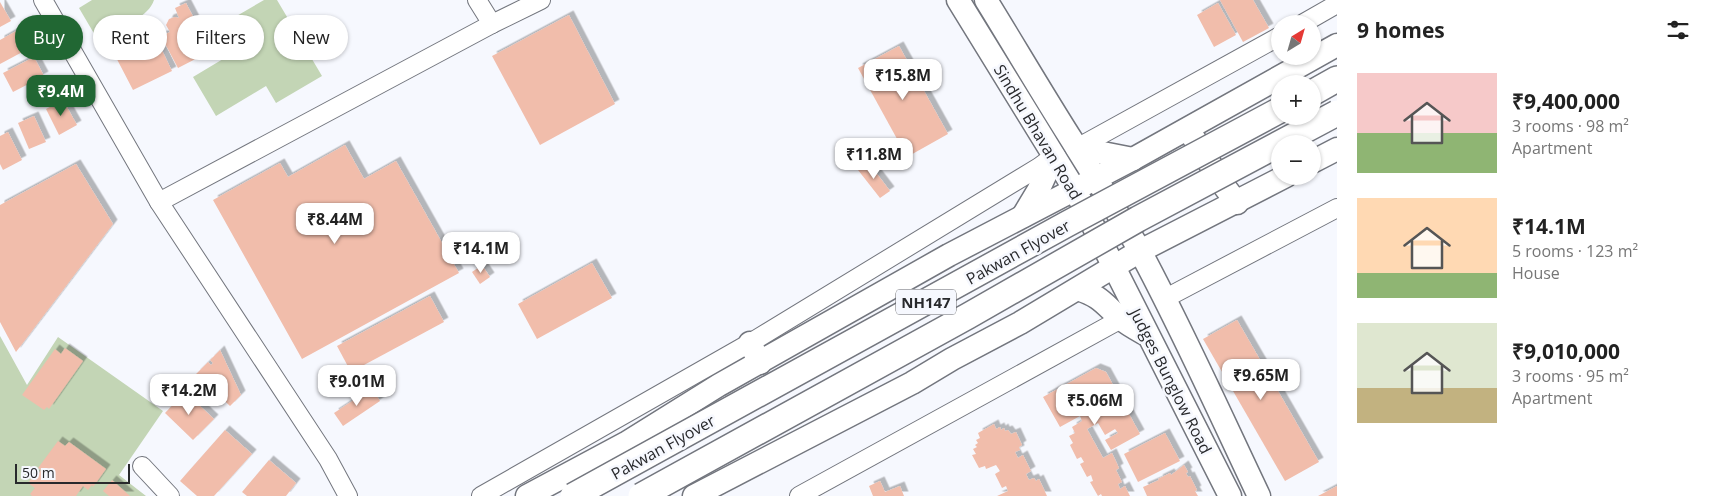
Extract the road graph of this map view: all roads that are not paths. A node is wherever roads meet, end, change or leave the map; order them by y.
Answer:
1 (43, 0) edge
2 (477, 0) edge
3 (541, 0) edge
4 (958, 0) edge
5 (986, 0) edge
6 (1337, 4) edge
7 (1318, 15) edge
8 (492, 24) junction
9 (1271, 41) edge
10 (1337, 45) edge
11 (1337, 79) edge
12 (1321, 88) edge
13 (1337, 113) edge
14 (1271, 115) edge
15 (1189, 127) junction
16 (1077, 148) junction
17 (1337, 149) edge
18 (1054, 156) junction
19 (1321, 157) edge
20 (1133, 159) junction
21 (1096, 177) junction
22 (1271, 184) edge
23 (1075, 190) junction
24 (159, 202) junction
25 (1237, 202) junction
26 (1337, 208) edge
27 (1023, 216) junction
28 (1140, 251) junction
29 (1114, 266) junction
30 (1078, 289) junction
31 (1164, 299) junction
32 (1121, 319) junction
33 (1147, 335) junction
34 (750, 343) junction
35 (760, 363) junction
36 (142, 466) dead end
37 (808, 494) edge
38 (170, 496) edge
39 (348, 496) edge
40 (481, 496) edge
41 (527, 496) edge
42 (573, 496) edge
43 (641, 496) edge
44 (694, 496) edge
45 (1230, 496) edge
46 (1259, 496) edge

1 - 24 street
2 - 8 street
3 - 8 street
4 - 18 main road, Sindhu Bhavan Road
5 - 16 main road, Sindhu Bhavan Road
6 - 7 street
8 - 24 street
9 - 16 street
10 - 15 main road
11 - 12 highway
13 - 43 highway, Pakwan Flyover / NH147, bridge
14 - 42 highway, Pakwan Flyover / NH147, bridge
15 - 20 main road
15 - 25 main road
16 - 20 main road
16 - 21 main road, Sindhu Bhavan Road
17 - 19 main road
18 - 23 main road, Sindhu Bhavan Road
18 - 27 main road
18 - 34 street
20 - 21 main road
21 - 23 main road
21 - 28 main road, Sindhu Bhavan Road
22 - 25 main road
23 - 27 main road
23 - 29 main road, Sindhu Bhavan Road
24 - 39 street
25 - 28 main road
26 - 31 street
27 - 35 main road
28 - 29 main road
28 - 31 main road, Judges Bunglow Road
29 - 30 main road
29 - 33 main road, Judges Bunglow Road
30 - 32 main road
30 - 44 main road
31 - 46 main road, Judges Bunglow Road
32 - 33 main road
32 - 37 street
33 - 45 main road, Judges Bunglow Road
34 - 35 main road
34 - 40 street
35 - 41 main road
36 - 38 street

